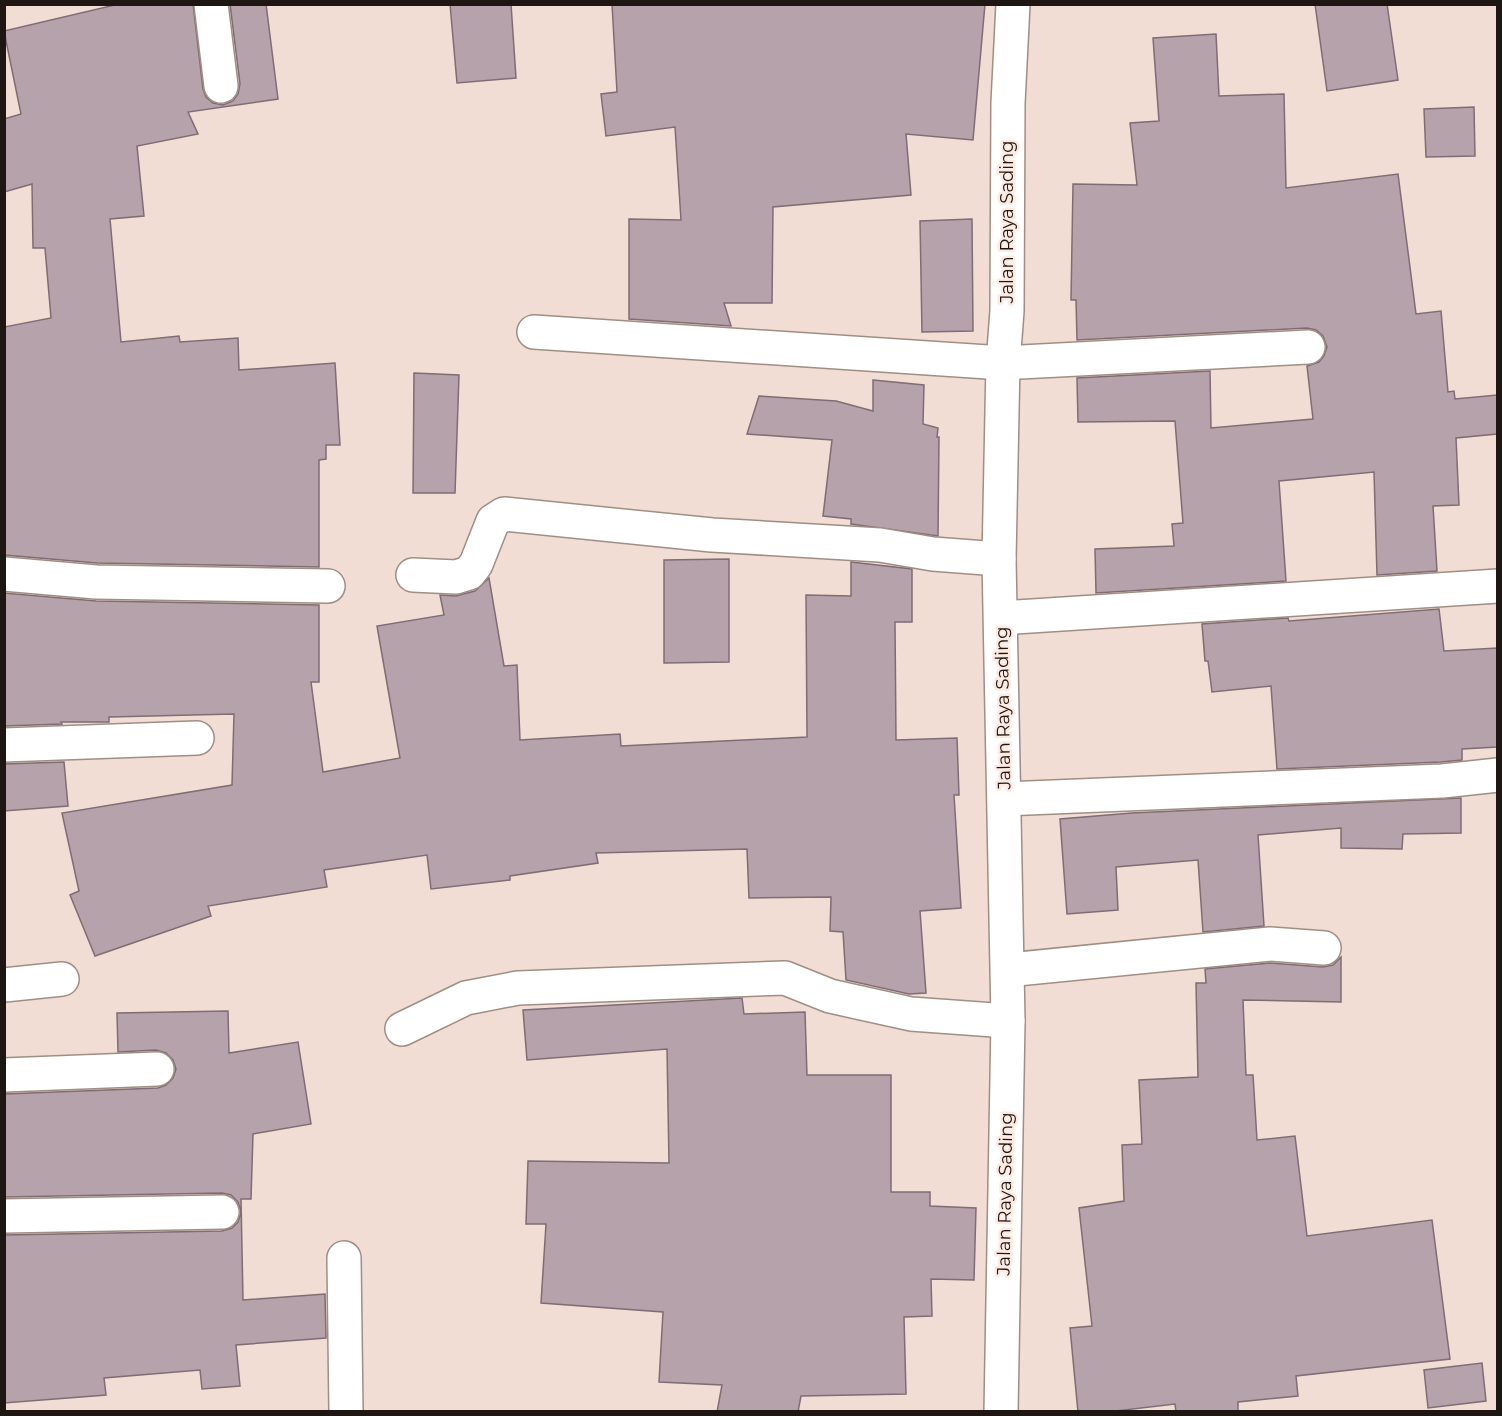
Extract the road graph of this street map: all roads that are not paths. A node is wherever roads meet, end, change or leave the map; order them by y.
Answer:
1 (211, 4) edge
2 (1013, 4) edge
3 (221, 86) dead end
4 (534, 332) dead end
5 (1308, 347) dead end
6 (1003, 363) junction
7 (999, 559) junction
8 (4, 574) edge
9 (413, 575) dead end
10 (328, 586) dead end
11 (1497, 586) edge
12 (1001, 618) junction
13 (197, 738) dead end
14 (4, 745) edge
15 (1497, 775) edge
16 (1005, 799) junction
17 (1324, 948) dead end
18 (1008, 970) junction
19 (62, 980) dead end
20 (4, 985) edge
21 (1008, 1020) junction
22 (402, 1029) dead end
23 (157, 1069) dead end
24 (4, 1075) edge
25 (222, 1212) dead end
26 (4, 1216) edge
27 (344, 1258) dead end
28 (346, 1412) edge
29 (1000, 1412) edge

1 - 3 street
2 - 6 street, Jalan Raya Sading
4 - 6 street
5 - 6 street
6 - 7 street, Jalan Raya Sading
7 - 9 street
7 - 12 street, Jalan Raya Sading
8 - 10 street
11 - 12 street
12 - 16 street, Jalan Raya Sading
13 - 14 street
15 - 16 street
16 - 18 street, Jalan Raya Sading
17 - 18 street
18 - 21 street, Jalan Raya Sading
19 - 20 street
21 - 22 street
21 - 29 street, Jalan Raya Sading
23 - 24 street
25 - 26 street
27 - 28 street

